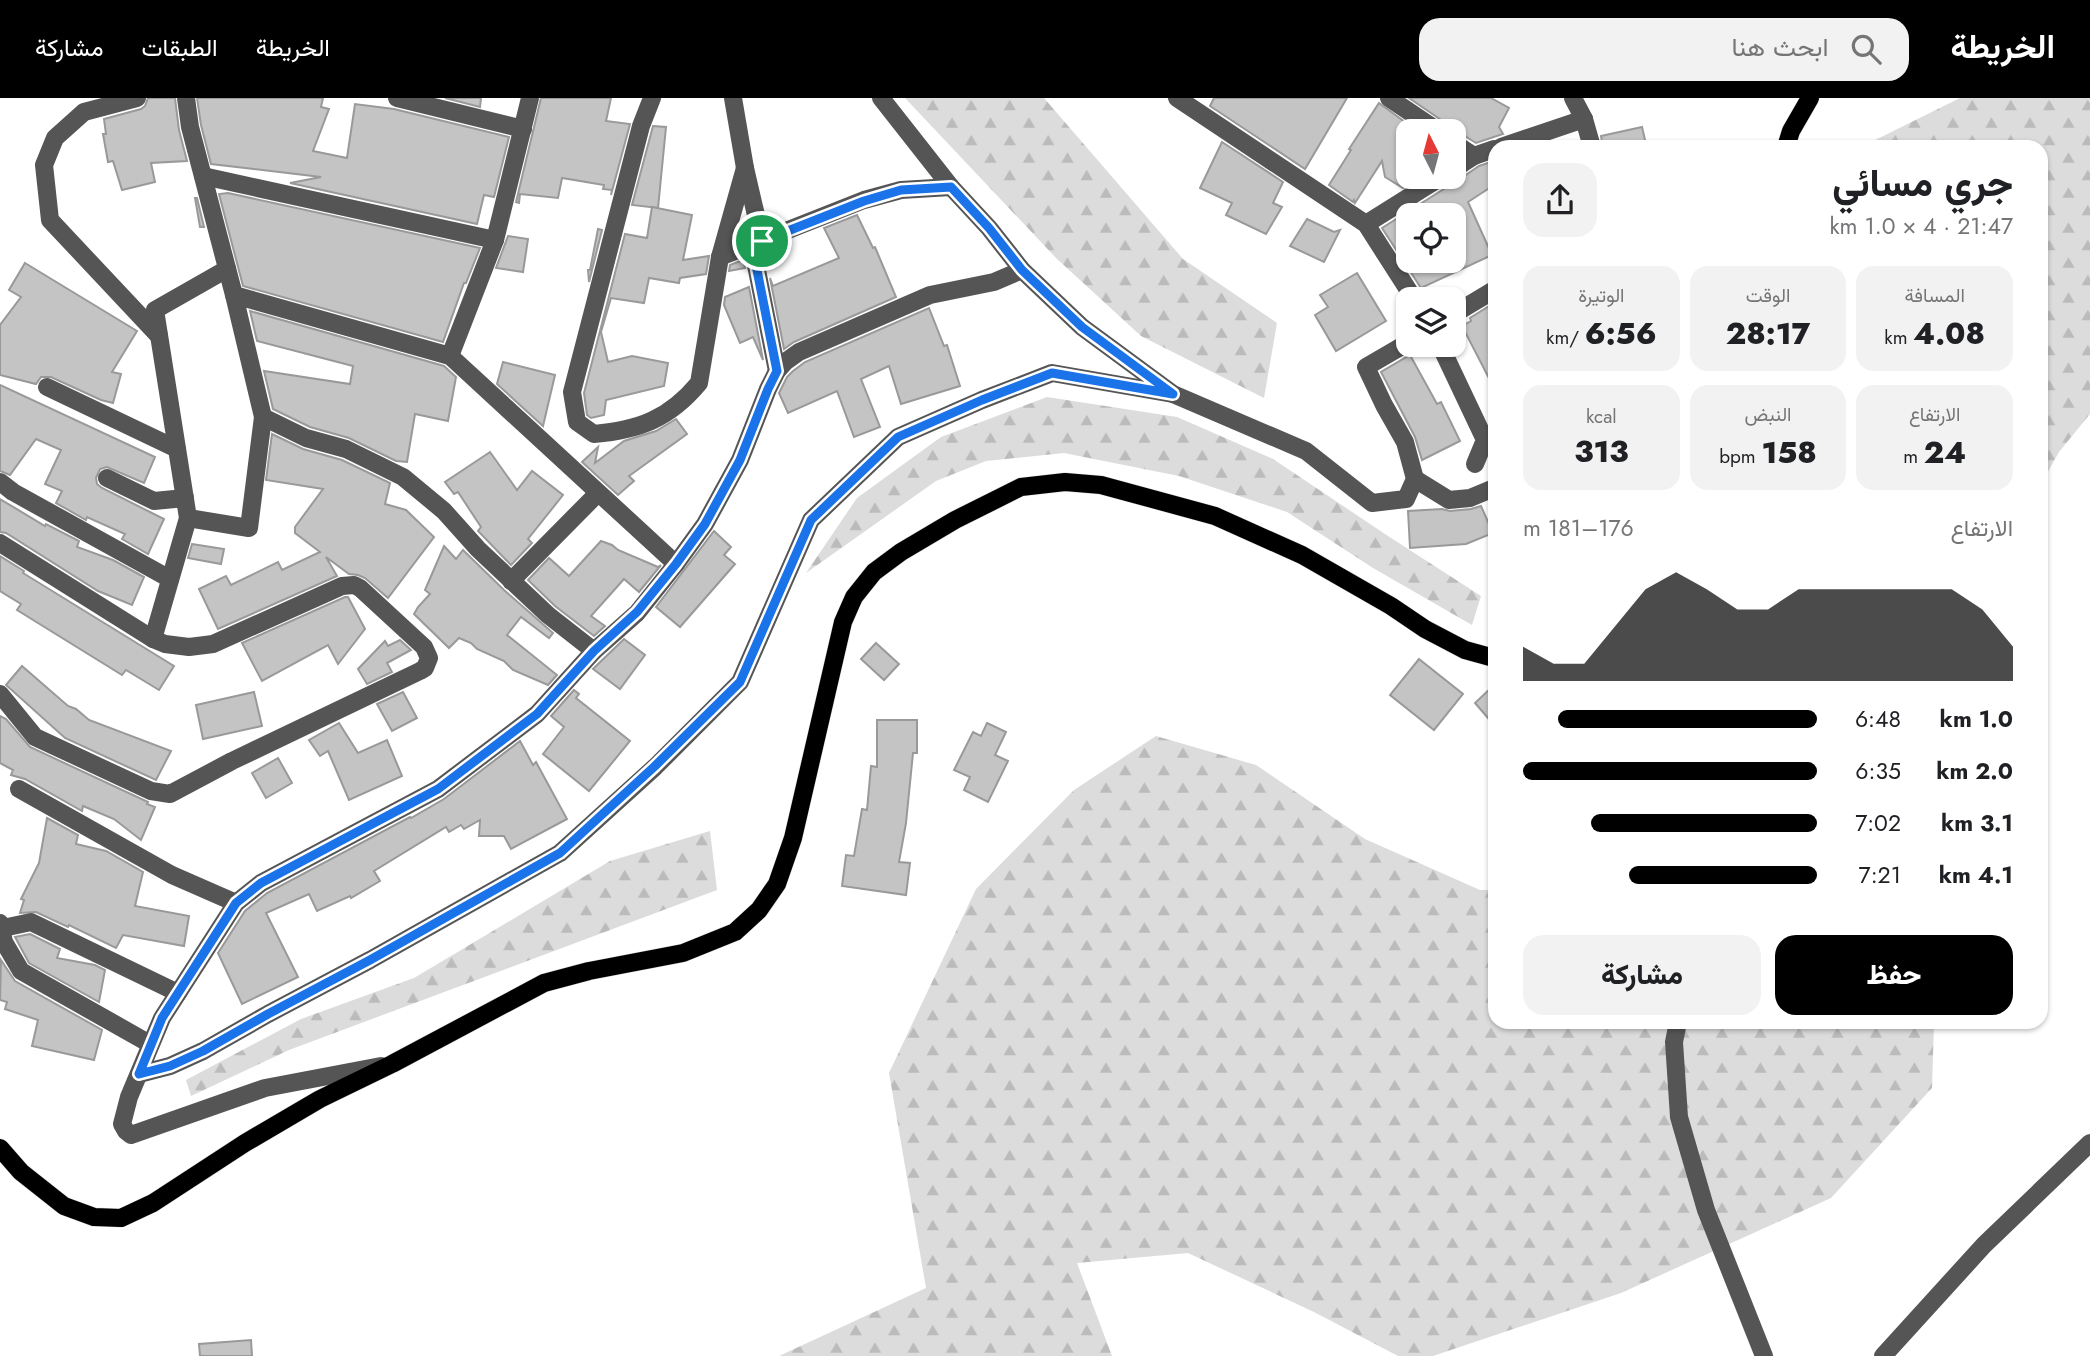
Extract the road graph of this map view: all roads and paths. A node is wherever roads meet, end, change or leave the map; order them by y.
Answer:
1 (137, 98) edge
2 (186, 98) edge
3 (397, 98) edge
4 (530, 98) edge
5 (652, 98) edge
6 (733, 98) edge
7 (881, 98) edge
8 (1178, 98) edge
9 (1389, 98) edge
10 (1573, 98) edge
11 (1810, 98) edge
12 (1420, 119) edge
13 (1584, 119) junction
14 (523, 129) junction
15 (1522, 140) edge
16 (1590, 140) edge
17 (1788, 140) edge
18 (1466, 150) edge
19 (1488, 151) edge
20 (1474, 156) junction
21 (1466, 161) edge
22 (745, 168) junction
23 (203, 176) junction
24 (951, 187) junction
25 (1422, 189) edge
26 (1366, 224) junction
27 (495, 240) junction
28 (757, 243) junction
29 (720, 257) junction
30 (228, 269) junction
31 (1022, 270) junction
32 (1406, 287) edge
33 (1488, 294) edge
34 (234, 295) junction
35 (1466, 307) edge
36 (159, 336) junction
37 (1396, 350) edge
38 (450, 356) junction
39 (1446, 357) edge
40 (777, 371) junction
41 (47, 387) dead end
42 (1173, 394) junction
43 (263, 417) junction
44 (1485, 440) junction
45 (1488, 445) edge
46 (177, 449) junction
47 (1475, 464) dead end
48 (107, 478) dead end
49 (1415, 479) junction
50 (0, 482) edge
51 (1488, 490) edge
52 (598, 493) junction
53 (185, 498) junction
54 (188, 517) junction
55 (0, 543) edge
56 (676, 564) junction
57 (170, 579) junction
58 (511, 581) junction
59 (153, 639) junction
60 (594, 651) junction
61 (1488, 656) edge
62 (0, 694) edge
63 (19, 789) dead end
64 (236, 903) junction
65 (1, 926) edge
66 (178, 993) junction
67 (1677, 1029) edge
68 (150, 1044) junction
69 (392, 1064) junction
70 (139, 1074) junction
71 (2090, 1143) edge
72 (0, 1148) edge
73 (1764, 1356) edge
74 (1883, 1356) edge

1 - 36 street
2 - 23 street
3 - 14 street
4 - 14 street
5 - 29 street
6 - 22 street
7 - 24 street
8 - 26 street
9 - 12 street
10 - 13 street
11 - 17 main road
13 - 15 street
13 - 16 street
14 - 27 street
18 - 20 street
19 - 20 street
20 - 21 street
22 - 28 street
22 - 29 street
23 - 27 street
23 - 30 street
24 - 28 street
24 - 31 street
25 - 26 street
26 - 32 street
27 - 38 street
28 - 29 street
28 - 40 street
30 - 34 street
30 - 36 street
31 - 40 street
31 - 42 street
33 - 35 street
34 - 38 street
34 - 43 street
36 - 46 street
37 - 49 street
38 - 52 street
39 - 44 street
40 - 56 street
41 - 46 street
42 - 49 street
42 - 70 street
43 - 54 street
43 - 58 street
44 - 45 street
44 - 47 street
46 - 53 street
48 - 53 street
49 - 51 street
50 - 57 street
52 - 56 street
52 - 58 street
53 - 54 street
54 - 57 street
55 - 59 street
56 - 60 street
57 - 59 street
58 - 60 street
59 - 62 street
60 - 64 street
61 - 69 main road
63 - 64 street
64 - 66 street
65 - 66 street
65 - 68 street
66 - 68 street
67 - 73 street
68 - 70 street
69 - 70 street
69 - 72 main road
71 - 74 street

